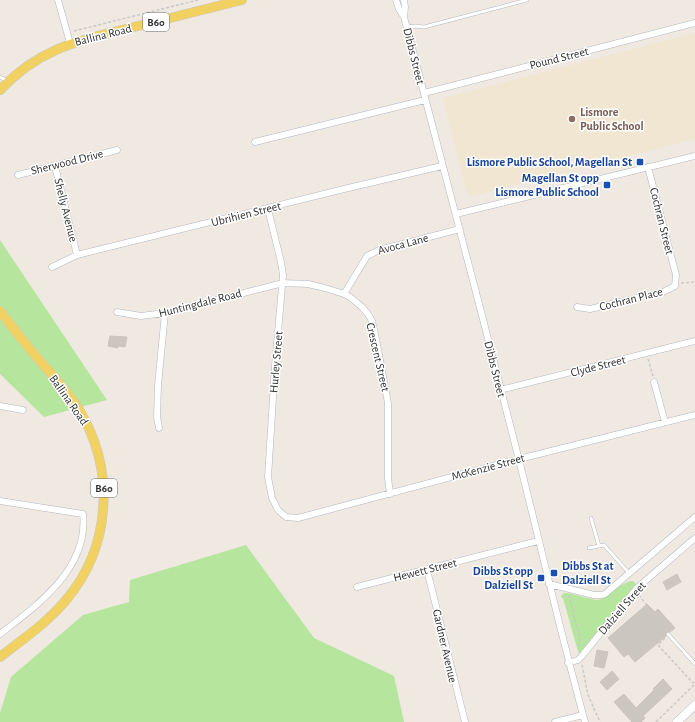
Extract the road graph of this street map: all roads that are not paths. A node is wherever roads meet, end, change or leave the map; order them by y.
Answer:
1 (58, 0) edge
2 (242, 0) edge
3 (396, 0) edge
4 (404, 0) edge
5 (527, 0) edge
6 (404, 17) junction
7 (695, 24) edge
8 (407, 27) junction
9 (70, 43) junction
10 (4, 79) edge
11 (0, 90) edge
12 (424, 96) junction
13 (255, 142) dead end
14 (117, 150) dead end
15 (695, 156) edge
16 (55, 166) junction
17 (442, 166) junction
18 (648, 167) junction
19 (18, 175) dead end
20 (268, 209) junction
21 (456, 214) junction
22 (460, 229) junction
23 (77, 255) junction
24 (52, 267) dead end
25 (676, 275) joint
26 (283, 282) junction
27 (344, 294) junction
28 (577, 308) dead end
29 (0, 312) edge
30 (117, 312) dead end
31 (165, 313) junction
32 (695, 341) edge
33 (654, 382) road end
34 (500, 390) junction
35 (0, 406) edge
36 (23, 410) dead end
37 (695, 415) edge
38 (665, 422) junction
39 (159, 428) dead end
40 (519, 459) junction
41 (390, 494) junction
42 (0, 500) edge
43 (282, 514) joint
44 (695, 516) edge
45 (591, 518) dead end
46 (695, 538) edge
47 (538, 541) junction
48 (599, 546) junction
49 (589, 548) dead end
50 (427, 570) junction
51 (629, 573) junction
52 (549, 584) junction
53 (358, 587) dead end
54 (0, 634) edge
55 (666, 635) road end
56 (0, 657) edge
57 (568, 663) junction
58 (695, 664) edge
59 (695, 705) edge
60 (583, 715) junction
61 (464, 722) edge
62 (555, 722) edge
63 (585, 722) edge
64 (677, 722) edge

1 - 9 street
2 - 9 main road, Ballina Road / B60
3 - 6 street, Dibbs Street
4 - 6 street, Dibbs Street
5 - 8 lane
6 - 8 street, Dibbs Street
7 - 12 street, Pound Street
8 - 12 street, Dibbs Street
9 - 10 main road, Ballina Road / B60
10 - 11 main road, Ballina Road / B60
12 - 13 street, Pound Street
12 - 17 street, Dibbs Street
14 - 16 street, Sherwood Drive
15 - 18 street
16 - 19 street, Sherwood Drive
16 - 23 street, Shelly Avenue
17 - 20 street, Ubrihien Street
17 - 21 street, Dibbs Street
18 - 21 street
18 - 25 street, Cochran Street
20 - 23 street, Ubrihien Street
20 - 26 street, Hurley Street
21 - 22 street, Dibbs Street
22 - 27 street, Avoca Lane
22 - 34 street, Dibbs Street
23 - 24 street, Ubrihien Street
25 - 28 street, Cochran Place
26 - 27 street, Crescent Street
26 - 31 street, Huntingdale Road
26 - 43 street, Hurley Street
27 - 41 street, Crescent Street
29 - 56 main road, Ballina Road / B60
30 - 31 street, Huntingdale Road
31 - 39 street
32 - 34 street, Clyde Street
33 - 38 street
34 - 40 street, Dibbs Street
35 - 36 street
37 - 38 street, McKenzie Street
38 - 40 street, McKenzie Street
40 - 41 street, McKenzie Street
40 - 47 street, Dibbs Street
41 - 43 street, McKenzie Street
42 - 54 street
44 - 51 street, Dalziell Street
45 - 48 lane
46 - 57 street, Dalziell Street
47 - 50 street, Hewett Street
47 - 52 street, Dibbs Street
48 - 49 lane
48 - 51 lane
50 - 53 street, Hewett Street
50 - 61 street, Gardner Avenue
51 - 52 street, Dalziell Street
52 - 57 street, Dibbs Street
55 - 58 lane
57 - 60 street, Dibbs Street
59 - 64 main road
60 - 62 street
60 - 63 street, Dibbs Street

